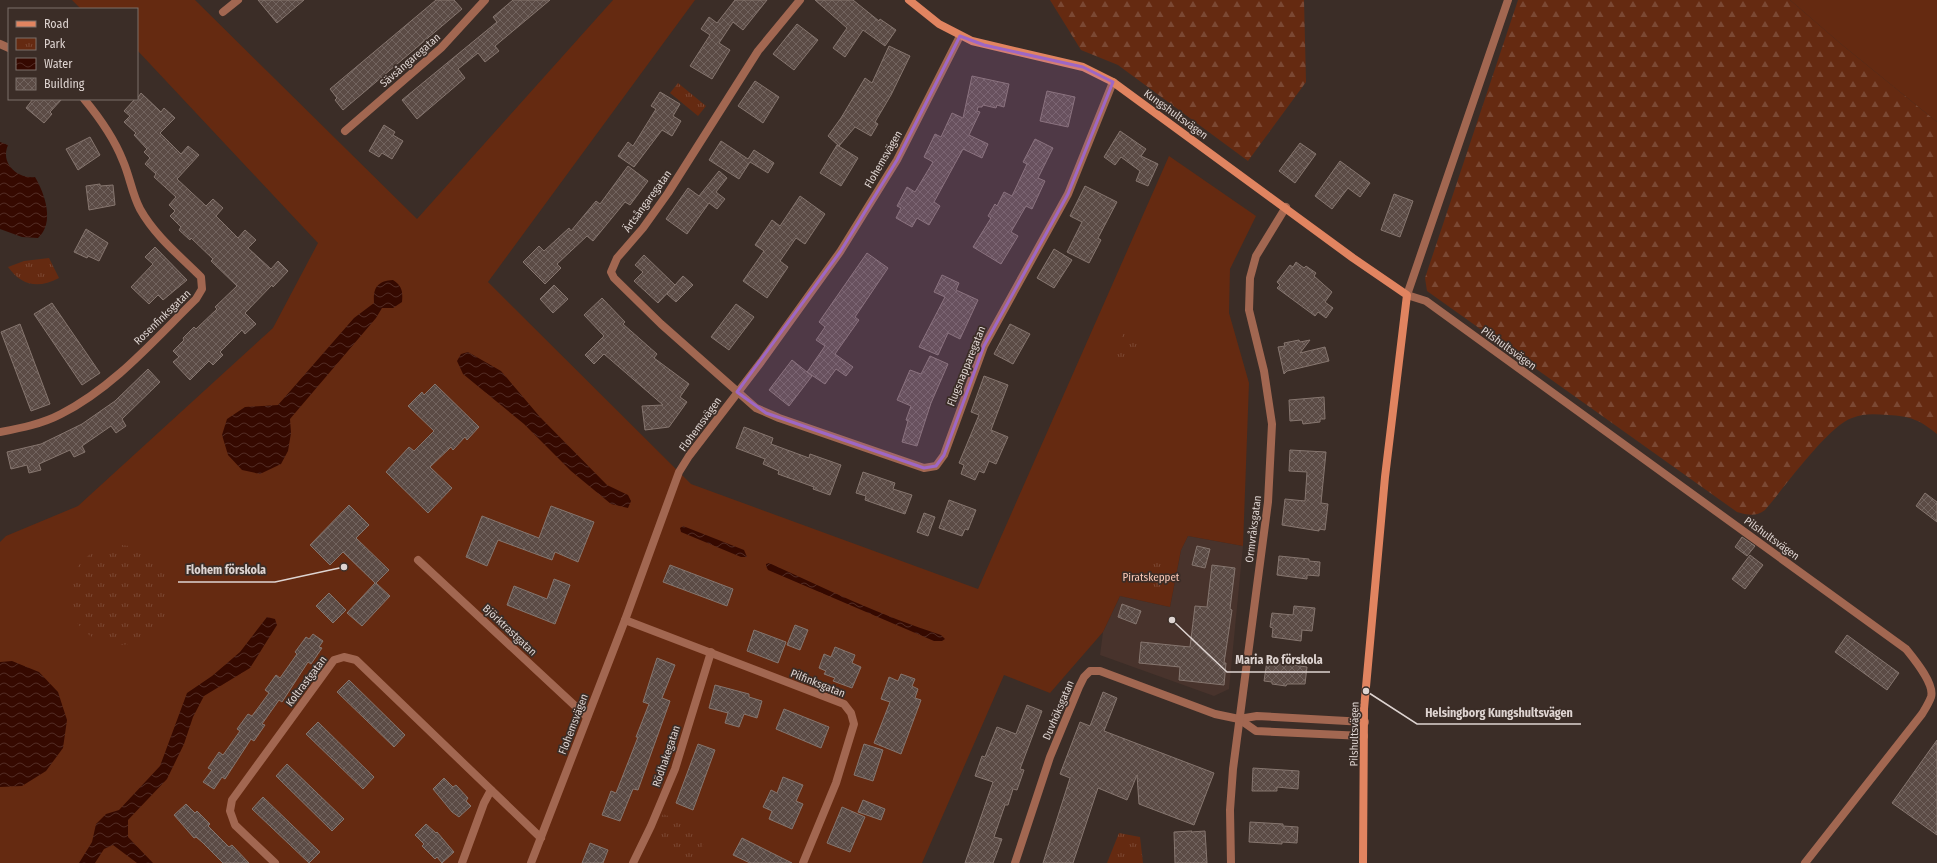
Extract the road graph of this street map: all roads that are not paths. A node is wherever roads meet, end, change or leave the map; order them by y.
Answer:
1 (238, 0) edge
2 (484, 0) edge
3 (800, 0) edge
4 (909, 0) edge
5 (1508, 0) edge
6 (223, 12) dead end
7 (960, 36) junction
8 (1113, 82) junction
9 (85, 100) edge
10 (344, 131) dead end
11 (1286, 207) junction
12 (1407, 295) junction
13 (737, 392) junction
14 (0, 432) edge
15 (418, 560) dead end
16 (625, 620) junction
17 (711, 652) junction
18 (587, 717) junction
19 (1238, 719) junction
20 (1365, 722) junction
21 (1364, 736) junction
22 (491, 790) junction
23 (541, 838) junction
24 (275, 863) edge
25 (462, 863) edge
26 (531, 863) edge
27 (633, 863) edge
28 (803, 863) edge
29 (1015, 863) edge
30 (1231, 863) edge
31 (1363, 863) edge
32 (1805, 863) edge

1 - 6 street
2 - 10 street, Sävsångaregatan
3 - 13 street, Ärtsångaregatan
4 - 7 street, Kungshultsvägen
5 - 12 street, Pilshultsvägen
7 - 8 street, Kungshultsvägen
7 - 13 street, Flohemsvägen
8 - 11 street, Kungshultsvägen
8 - 13 street, Flugsnapparegatan
9 - 14 street, Rosenfinksgatan
11 - 12 street, Kungshultsvägen
11 - 19 street, Ormvråksgatan
12 - 20 street, Pilshultsvägen
12 - 32 street, Pilshultsvägen
13 - 16 street, Flohemsvägen
15 - 18 street, Björktrastgatan
16 - 17 street, Pilfinksgatan
16 - 18 street, Flohemsvägen
17 - 27 street, Rödhakegatan
17 - 28 street, Pilfinksgatan
18 - 23 street, Flohemsvägen
19 - 20 street, Duvhöksgatan
19 - 21 street, Duvhöksgatan
19 - 29 street, Duvhöksgatan
19 - 30 street, Ormvråksgatan
20 - 21 street, Pilshultsvägen
21 - 31 street, Pilshultsvägen
22 - 23 street, Koltrastgatan
22 - 24 street, Koltrastgatan
22 - 25 street
23 - 26 street, Flohemsvägen

